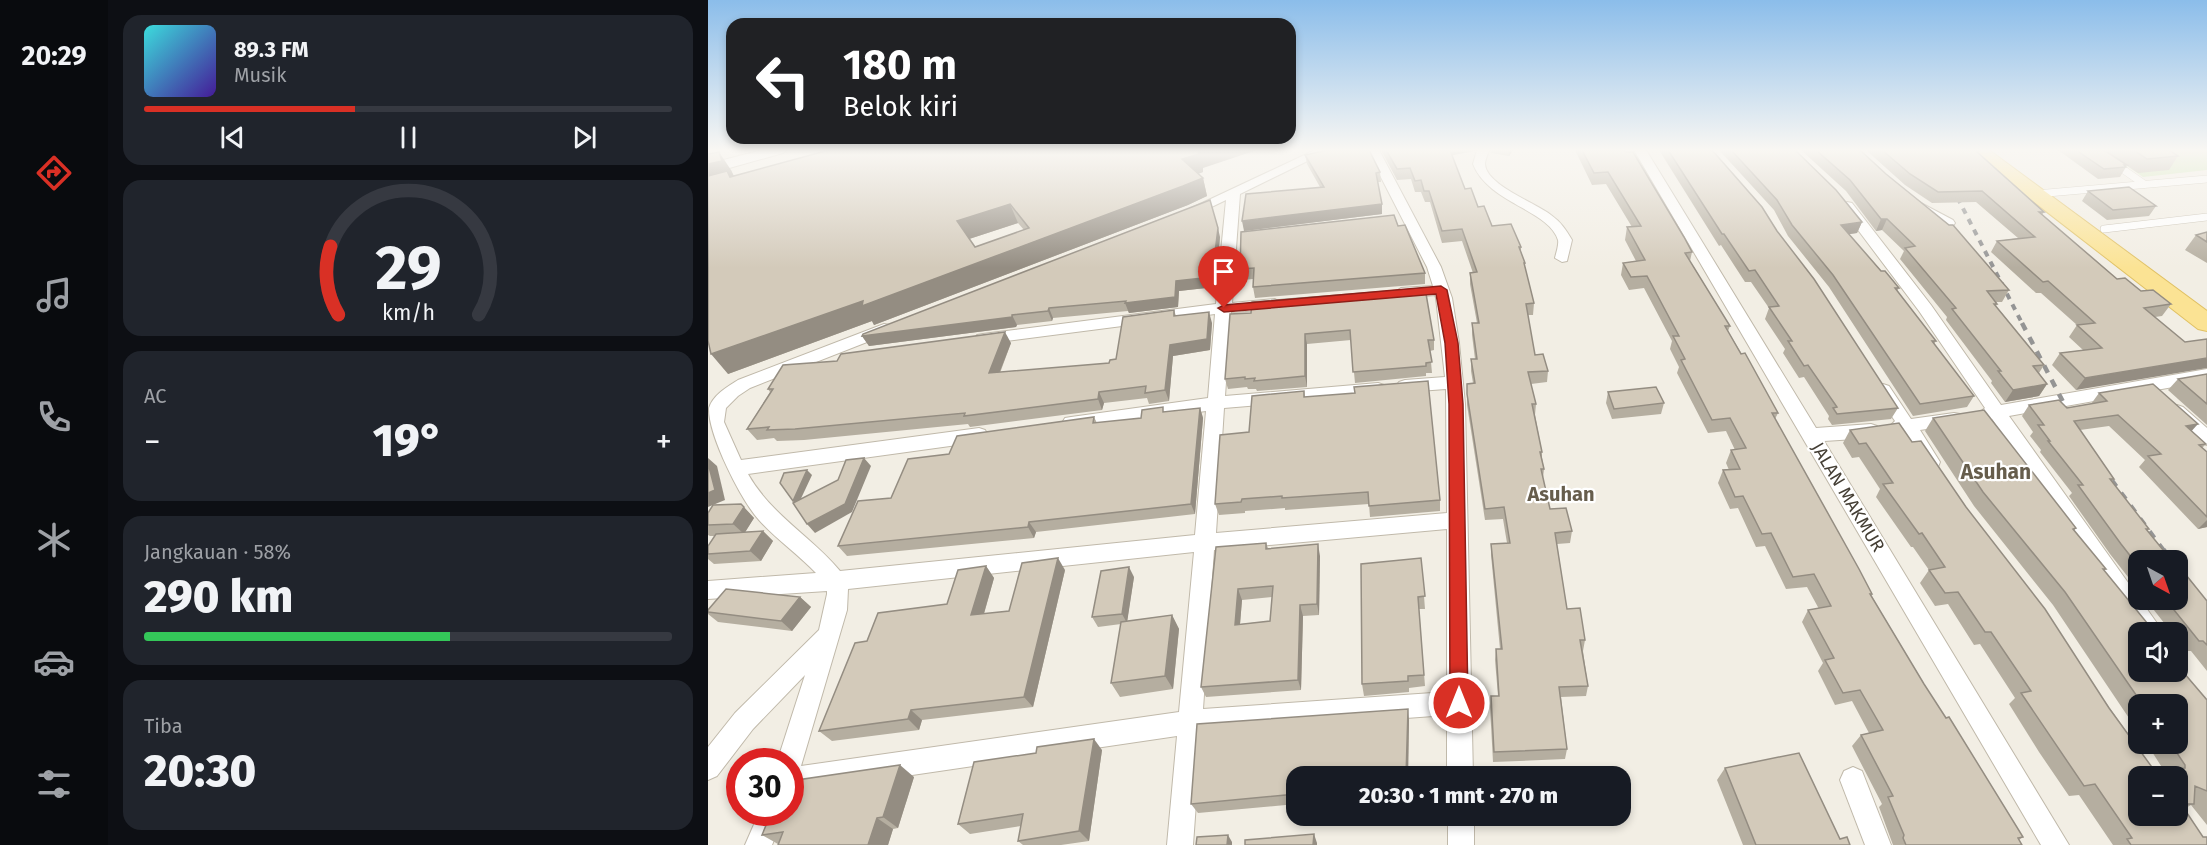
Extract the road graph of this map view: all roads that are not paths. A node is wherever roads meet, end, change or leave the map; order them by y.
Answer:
1 (1242, 189) edge
2 (1390, 189) edge
3 (1499, 189) edge
4 (1664, 189) edge
5 (2039, 189) edge
6 (2041, 189) edge
7 (2084, 189) edge
8 (2045, 193) junction
9 (1233, 194) junction
10 (1839, 196) edge
11 (1911, 199) edge
12 (1175, 217) edge
13 (2207, 217) edge
14 (1948, 223) edge
15 (2104, 229) junction
16 (1562, 258) dead end
17 (1441, 290) junction
18 (1384, 295) edge
19 (2207, 301) edge
20 (1293, 303) edge
21 (1224, 308) junction
22 (900, 322) edge
23 (2207, 323) edge
24 (964, 342) edge
25 (858, 356) edge
26 (799, 363) junction
27 (2207, 375) edge
28 (1876, 379) edge
29 (1454, 382) junction
30 (2148, 385) junction
31 (1215, 403) junction
32 (1996, 412) junction
33 (1052, 425) edge
34 (1907, 426) junction
35 (994, 433) edge
36 (1812, 435) junction
37 (2207, 438) edge
38 (737, 468) junction
39 (1946, 484) edge
40 (1457, 520) junction
41 (1206, 543) junction
42 (836, 581) junction
43 (708, 590) edge
44 (2145, 622) edge
45 (828, 635) junction
46 (1459, 703) junction
47 (1191, 722) junction
48 (794, 748) edge
49 (1460, 766) edge
50 (708, 767) edge
51 (804, 778) edge
52 (1853, 780) dead end
53 (766, 826) edge
54 (1461, 826) edge
55 (758, 845) edge
56 (1180, 845) edge
57 (1461, 845) edge
58 (1878, 845) edge
59 (2056, 845) edge

1 - 9 street
2 - 17 street
3 - 16 street
4 - 36 street, JALAN MAKMUR
5 - 8 main road
6 - 8 main road
7 - 8 lane
8 - 15 main road
8 - 23 main road
9 - 12 street
9 - 21 street
10 - 32 street
11 - 14 street
13 - 15 lane
15 - 19 main road
17 - 18 street
17 - 29 street
20 - 21 street
21 - 24 street
21 - 31 street
22 - 26 street
25 - 26 street
26 - 38 street
27 - 30 street
28 - 34 street
29 - 31 street
29 - 40 street
30 - 32 street
30 - 37 street
31 - 33 street
31 - 41 street
32 - 34 street
32 - 44 street
34 - 36 street
34 - 39 street
35 - 38 street
36 - 59 street, JALAN MAKMUR
38 - 42 street
40 - 41 street
40 - 46 street
41 - 42 street
41 - 47 street
42 - 43 street
42 - 45 street
45 - 48 street
45 - 50 street
46 - 47 street
46 - 49 street
47 - 51 street
47 - 56 street
52 - 58 street
53 - 55 street
54 - 57 street

